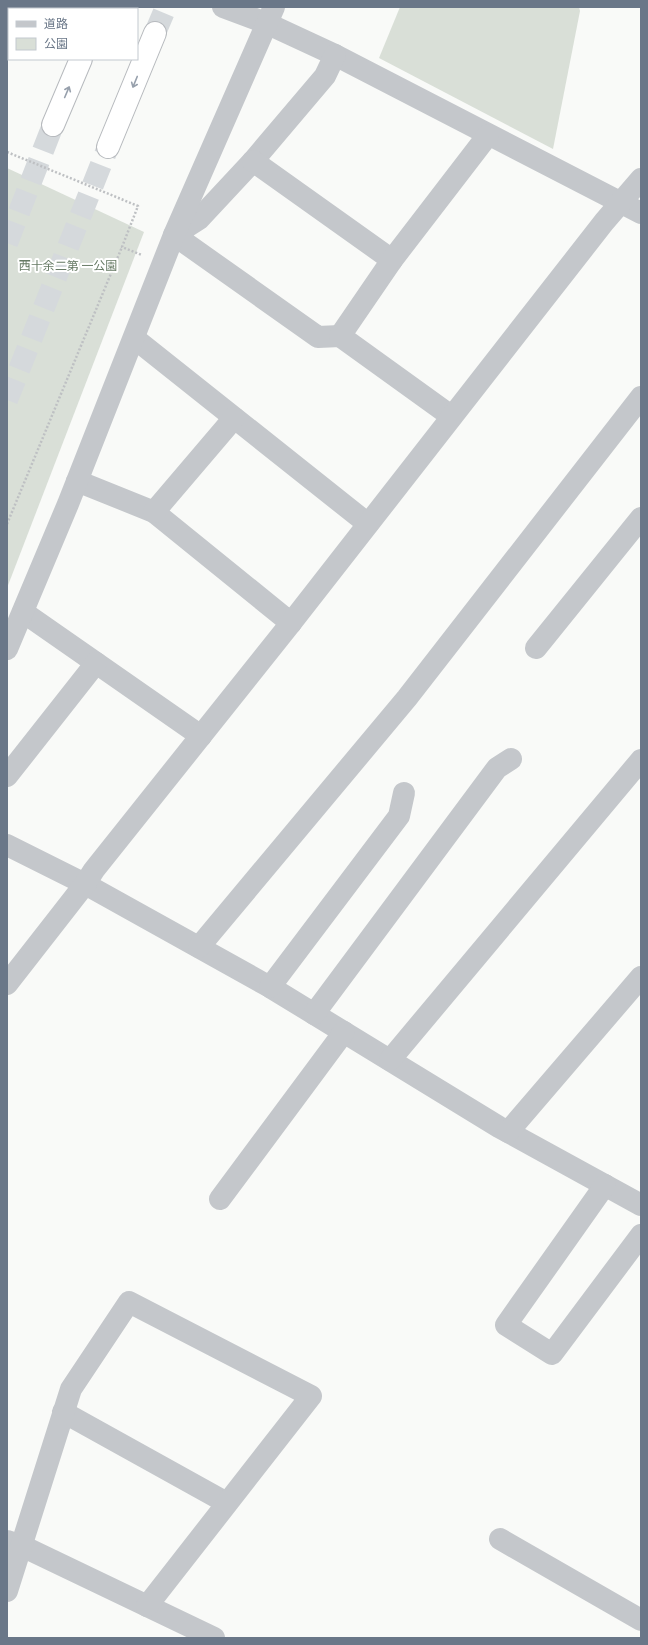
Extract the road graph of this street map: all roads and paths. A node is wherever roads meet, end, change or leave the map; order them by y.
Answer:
1 (223, 7) edge
2 (270, 15) edge
3 (155, 34) tunnel mouth
4 (335, 55) junction
5 (81, 60) edge
6 (53, 125) tunnel mouth
7 (488, 135) junction
8 (108, 147) tunnel mouth
9 (7, 152) edge
10 (253, 161) junction
11 (641, 179) edge
12 (620, 202) junction
13 (641, 214) edge
14 (174, 235) junction
15 (122, 247) junction
16 (146, 257) dead end
17 (392, 260) junction
18 (340, 336) junction
19 (134, 338) junction
20 (641, 396) edge
21 (451, 416) junction
22 (234, 418) junction
23 (78, 481) junction
24 (154, 512) junction
25 (641, 518) edge
26 (7, 524) edge
27 (368, 524) junction
28 (23, 612) junction
29 (291, 622) junction
30 (536, 648) dead end
31 (7, 649) edge
32 (96, 663) junction
33 (201, 736) junction
34 (511, 759) dead end
35 (641, 760) edge
36 (7, 776) edge
37 (404, 793) dead end
38 (7, 845) edge
39 (86, 884) junction
40 (199, 948) junction
41 (641, 977) edge
42 (7, 984) edge
43 (270, 987) junction
44 (314, 1014) junction
45 (344, 1032) junction
46 (390, 1060) junction
47 (508, 1132) junction
48 (605, 1185) junction
49 (220, 1199) dead end
50 (641, 1205) edge
51 (641, 1235) edge
52 (63, 1412) junction
53 (227, 1503) junction
54 (500, 1539) dead end
55 (14, 1543) edge
56 (7, 1590) edge
57 (147, 1606) junction
58 (641, 1620) edge
59 (191, 1633) edge
60 (214, 1638) edge

1 - 2 street
2 - 4 street
2 - 14 street
3 -> 8 highway
4 - 7 street
4 - 10 street
6 -> 5 highway
7 - 12 street
7 - 17 street
9 - 15 path
10 - 14 street
10 - 17 street
11 - 12 street
12 - 13 street
12 - 21 street
14 - 18 street
14 - 19 street
15 - 16 path
15 - 26 path
17 - 18 street
18 - 21 street
19 - 22 street
19 - 23 street
20 - 40 street
21 - 27 street
22 - 24 street
22 - 27 street
23 - 24 street
23 - 28 street
24 - 29 street
25 - 30 street
27 - 29 street
28 - 31 street
28 - 32 street
29 - 33 street
32 - 33 street
32 - 36 street
33 - 39 street
34 - 44 street
35 - 46 street
37 - 43 street
38 - 39 street
39 - 40 street
39 - 42 street
40 - 43 street
41 - 47 street
43 - 44 street
44 - 45 street
45 - 46 street
45 - 49 street
46 - 47 street
47 - 48 street
48 - 50 street
48 - 51 street
52 - 53 street
52 - 53 street
52 - 55 street
53 - 57 street
54 - 58 street
55 - 56 street
55 - 57 street
57 - 59 street
59 - 60 street

